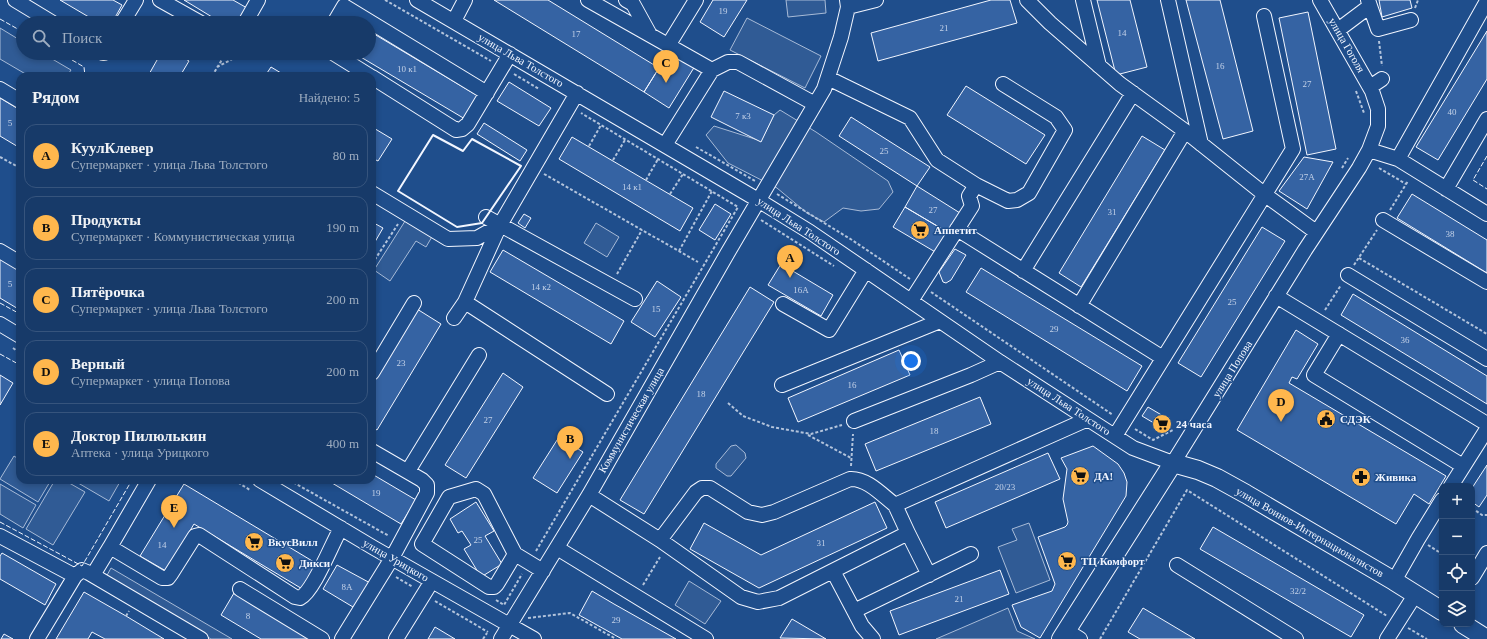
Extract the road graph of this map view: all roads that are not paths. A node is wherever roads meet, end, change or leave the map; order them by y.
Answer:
1 (15, 0) edge
2 (136, 0) edge
3 (160, 0) edge
4 (258, 0) edge
5 (417, 0) edge
6 (465, 0) edge
7 (588, 0) edge
8 (696, 0) edge
9 (876, 0) edge
10 (1027, 0) edge
11 (1083, 0) edge
12 (1168, 0) edge
13 (1320, 0) edge
14 (1487, 1) edge
15 (633, 2) edge
16 (1369, 3) edge
17 (848, 4) edge
18 (41, 16) edge
19 (126, 16) edge
20 (189, 16) edge
21 (249, 16) edge
22 (338, 16) edge
23 (360, 16) edge
24 (1264, 16) dead end
25 (1411, 20) dead end
26 (454, 21) junction
27 (376, 25) edge
28 (1338, 30) junction
29 (649, 34) junction
30 (668, 44) junction
31 (510, 54) junction
32 (344, 60) edge
33 (1099, 66) junction
34 (712, 70) junction
35 (363, 72) edge
36 (828, 78) junction
37 (1382, 79) road end
38 (376, 80) edge
39 (1003, 84) dead end
40 (0, 89) edge
41 (1371, 89) junction
42 (487, 93) junction
43 (576, 93) junction
44 (1133, 93) junction
45 (16, 99) edge
46 (815, 104) junction
47 (1487, 119) edge
48 (1185, 131) junction
49 (1201, 144) junction
50 (666, 145) junction
51 (1369, 150) junction
52 (1398, 159) junction
53 (976, 185) junction
54 (1446, 188) junction
55 (1264, 194) junction
56 (376, 195) edge
57 (758, 200) junction
58 (1487, 214) edge
59 (486, 217) dead end
60 (1383, 220) road end
61 (500, 225) junction
62 (957, 229) junction
63 (1316, 232) junction
64 (0, 251) edge
65 (16, 261) edge
66 (866, 270) junction
67 (1023, 271) junction
68 (1348, 275) dead end
69 (1487, 282) edge
70 (1276, 296) junction
71 (635, 299) dead end
72 (465, 302) junction
73 (911, 302) junction
74 (414, 303) dead end
75 (783, 304) dead end
76 (1080, 306) junction
77 (454, 318) dead end
78 (940, 321) junction
79 (0, 324) edge
80 (16, 334) edge
81 (1340, 334) junction
82 (479, 355) dead end
83 (1163, 358) junction
84 (1487, 360) edge
85 (1000, 362) junction
86 (376, 366) edge
87 (782, 385) dead end
88 (607, 394) dead end
89 (1088, 419) junction
90 (854, 421) road end
91 (1487, 424) edge
92 (1484, 434) edge
93 (1115, 436) junction
94 (376, 452) edge
95 (1173, 463) junction
96 (1464, 466) junction
97 (408, 471) junction
98 (1453, 483) edge
99 (147, 484) edge
100 (267, 484) edge
101 (589, 495) junction
102 (421, 504) junction
103 (895, 505) junction
104 (1439, 505) edge
105 (438, 515) junction
106 (341, 528) junction
107 (908, 533) junction
108 (0, 536) edge
109 (400, 542) junction
110 (664, 543) junction
111 (422, 544) junction
112 (110, 546) junction
113 (557, 548) junction
114 (1487, 553) edge
115 (516, 554) junction
116 (971, 554) dead end
117 (392, 558) junction
118 (1178, 565) dead end
119 (543, 571) junction
120 (833, 571) junction
121 (1475, 573) edge
122 (93, 575) junction
123 (929, 575) junction
124 (75, 576) junction
125 (432, 581) junction
126 (1394, 581) junction
127 (240, 589) dead end
128 (1415, 595) junction
129 (1439, 609) edge
130 (854, 611) junction
131 (510, 625) junction
132 (1468, 627) edge
133 (1069, 636) edge
134 (1487, 638) edge
135 (37, 639) edge
136 (201, 639) edge
137 (322, 639) edge
138 (342, 639) edge
139 (396, 639) edge
140 (501, 639) edge
141 (534, 639) edge
142 (706, 639) edge
143 (873, 639) edge
144 (1296, 639) edge
145 (1387, 639) edge

1 - 18 street
2 - 19 street
3 - 20 street
4 - 21 street
5 - 26 street, улица Льва Толстого
6 - 26 street
7 - 29 street
8 - 30 street
9 - 17 street
10 - 33 street
11 - 33 street
12 - 49 street
13 - 28 street, улица Гоголя
14 - 52 street
15 - 29 street
16 - 25 street
16 - 28 street
17 - 36 street, Коммунистическая улица
22 - 23 street
24 - 55 street
26 - 31 street, улица Льва Толстого
27 - 42 street
28 - 41 street, улица Гоголя
29 - 30 street
30 - 34 street
31 - 42 street
31 - 43 street, улица Льва Толстого
32 - 35 street
33 - 44 street
34 - 46 street
34 - 50 street
36 - 46 street, Коммунистическая улица
36 - 53 street
37 - 41 street
38 - 42 street
39 - 53 street
40 - 45 street
41 - 51 street, улица Попова
43 - 50 street, улица Льва Толстого
43 - 61 street
44 - 48 street
44 - 67 street
46 - 57 street, Коммунистическая улица
47 - 54 street
48 - 49 street
48 - 76 street
49 - 55 street
50 - 57 street, улица Льва Толстого
51 - 52 street
51 - 63 street, улица Попова
52 - 54 street
53 - 62 street
54 - 58 street
55 - 63 street
55 - 83 street
56 - 61 street
57 - 66 street, улица Льва Толстого
57 - 101 street, Коммунистическая улица
59 - 61 street
60 - 69 street
61 - 71 street
61 - 72 street
62 - 67 street
62 - 73 street
63 - 70 street, улица Попова
64 - 65 street
66 - 73 street, улица Льва Толстого
66 - 75 street
67 - 76 street
68 - 84 street
70 - 81 street
70 - 95 street, улица Попова
72 - 77 street
72 - 88 street
73 - 78 street, улица Льва Толстого
74 - 86 street
76 - 83 street
78 - 85 street, улица Льва Толстого
78 - 87 street
79 - 80 street
81 - 91 street
81 - 96 street
82 - 97 street
83 - 93 street
85 - 89 street, улица Льва Толстого
85 - 90 street
89 - 93 street, улица Льва Толстого
89 - 103 street
92 - 96 street
93 - 95 street, улица Льва Толстого
94 - 97 street
95 - 126 main road, улица Воинов-Интернационалистов
95 - 133 main road, улица Попова
96 - 98 street
97 - 102 street
99 - 112 street
100 - 106 street, улица Урицкого
101 - 110 street
101 - 113 street, Коммунистическая улица
102 - 105 street
102 - 109 street
103 - 107 street
103 - 110 street
104 - 126 street
105 - 111 street
105 - 115 street
106 - 112 street
106 - 117 street, улица Урицкого
107 - 120 street
107 - 123 street
108 - 124 street
109 - 111 street
109 - 117 street
110 - 120 street
111 - 115 street
112 - 122 street
113 - 119 street, Коммунистическая улица
113 - 142 street
114 - 121 street
115 - 119 street
116 - 123 street
117 - 125 street, улица Урицкого
117 - 138 street
118 - 144 street
119 - 131 street, Коммунистическая улица
120 - 130 street
122 - 124 street
122 - 136 street
123 - 130 street
124 - 135 street
125 - 131 street, улица Урицкого
125 - 139 street
126 - 128 main road, улица Воинов-Интернационалистов
127 - 137 street
128 - 129 main road, улица Воинов-Интернационалистов
128 - 145 street
130 - 143 street
131 - 140 street, Коммунистическая улица
131 - 141 street, улица Урицкого
132 - 134 main road

